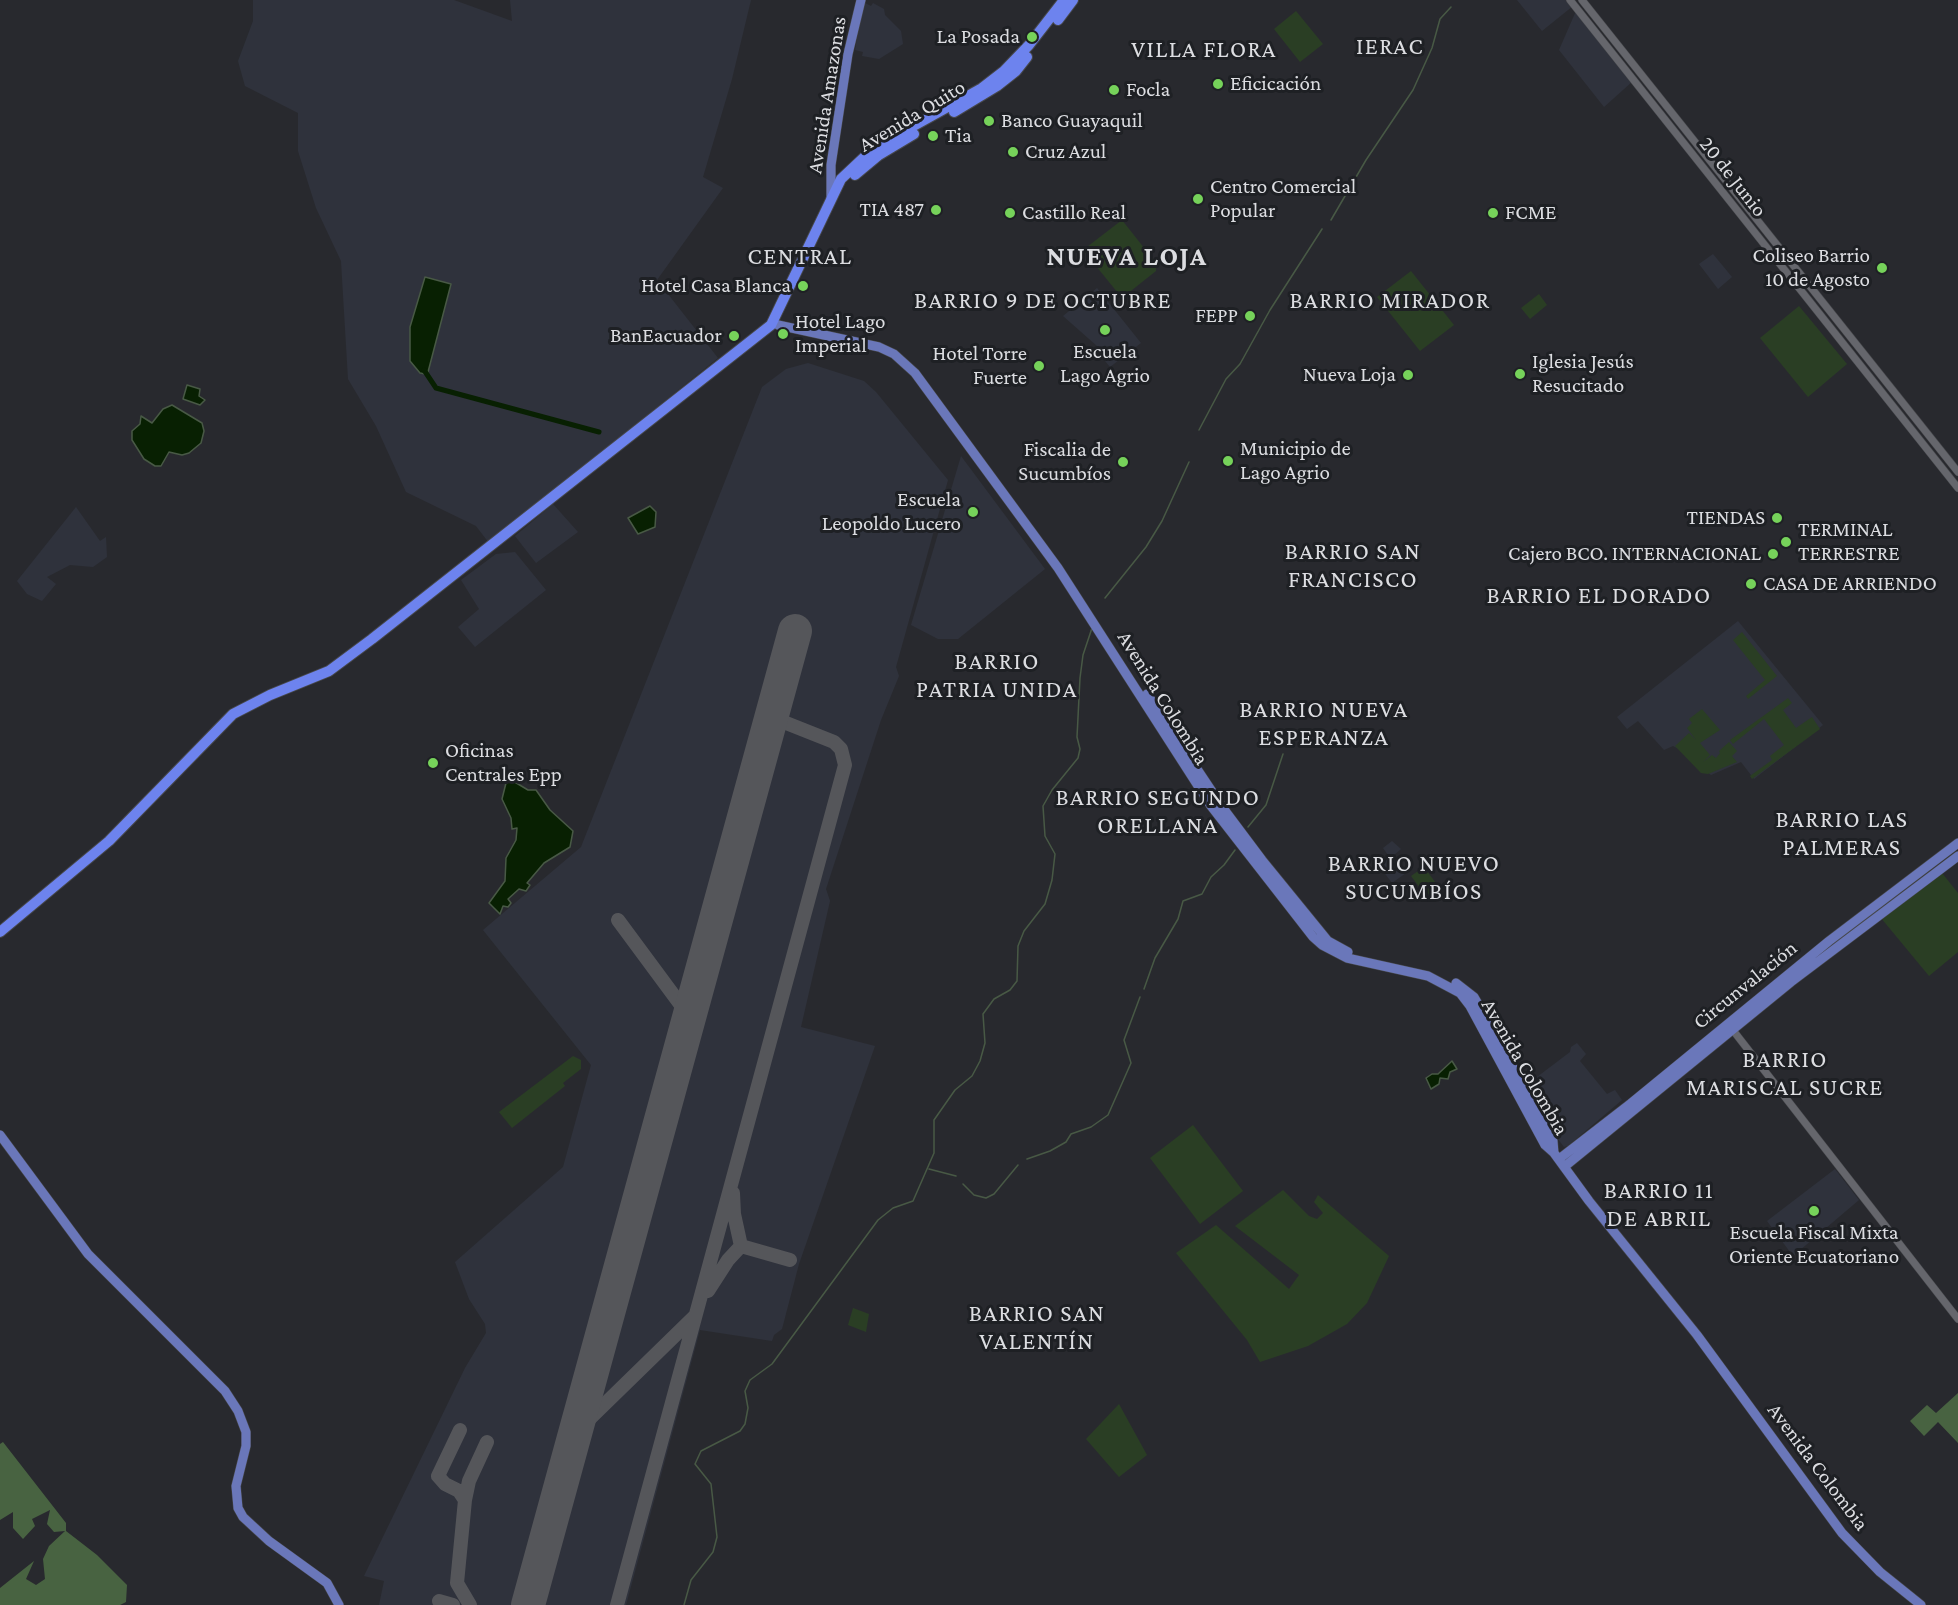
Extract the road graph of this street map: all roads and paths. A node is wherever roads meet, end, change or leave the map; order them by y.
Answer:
1 (861, 0) edge
2 (1064, 0) edge
3 (1073, 0) edge
4 (1570, 0) edge
5 (1582, 0) edge
6 (831, 197) junction
7 (774, 325) junction
8 (1958, 472) edge
9 (1958, 488) edge
10 (1148, 694) dead end
11 (1958, 843) edge
12 (1958, 856) edge
13 (0, 932) edge
14 (1732, 1029) junction
15 (0, 1135) edge
16 (1559, 1160) junction
17 (1958, 1319) edge
18 (339, 1605) edge
19 (1921, 1605) edge

1 - 6 main road, Avenida Amazonas
2 - 6 highway, Avenida Quito
3 - 7 highway, Avenida Quito
4 - 9 street, 20 de Junio
5 - 8 street, 20 de Junio
6 - 7 highway, Avenida Quito
7 - 13 highway
7 - 16 main road, Avenida Colombia
10 - 16 main road, Avenida Colombia
11 - 16 main road, Circunvalación
12 - 14 main road, Circunvalación
14 - 16 main road, Circunvalación
14 - 17 street
15 - 18 main road
16 - 19 main road, Avenida Colombia

